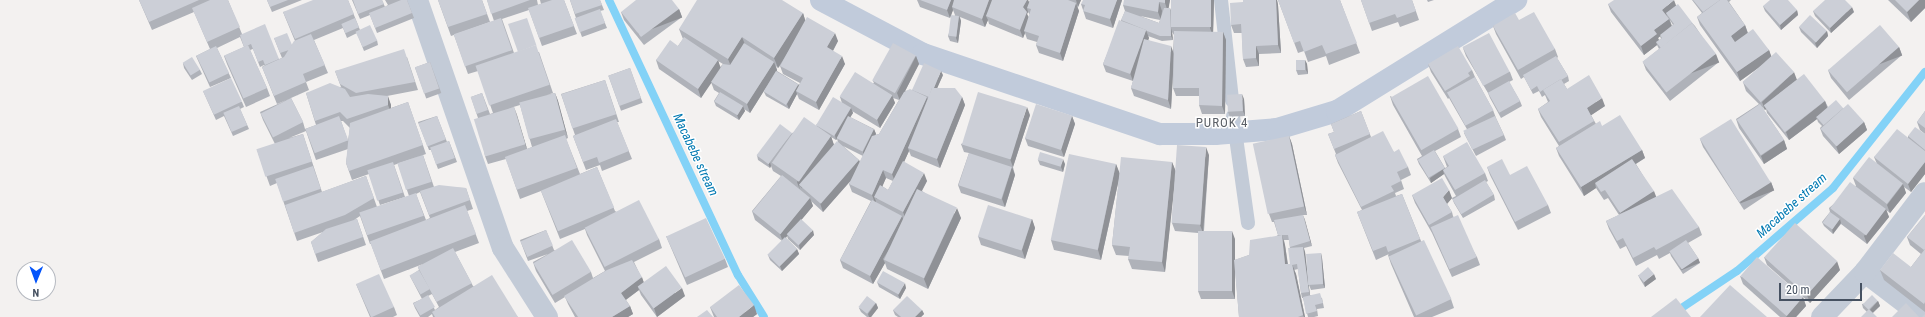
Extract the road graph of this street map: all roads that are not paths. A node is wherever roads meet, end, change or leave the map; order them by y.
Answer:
1 (417, 0) edge
2 (821, 0) edge
3 (1221, 0) edge
4 (1516, 0) edge
5 (1232, 100) edge
6 (1234, 124) junction
7 (1925, 193) edge
8 (1248, 223) dead end
9 (1865, 272) junction
10 (547, 317) edge
11 (1822, 317) edge
12 (1924, 317) edge

1 - 10 street
2 - 6 street
3 - 5 lane
4 - 6 street
6 - 8 lane
7 - 9 street
9 - 11 street
9 - 12 street

